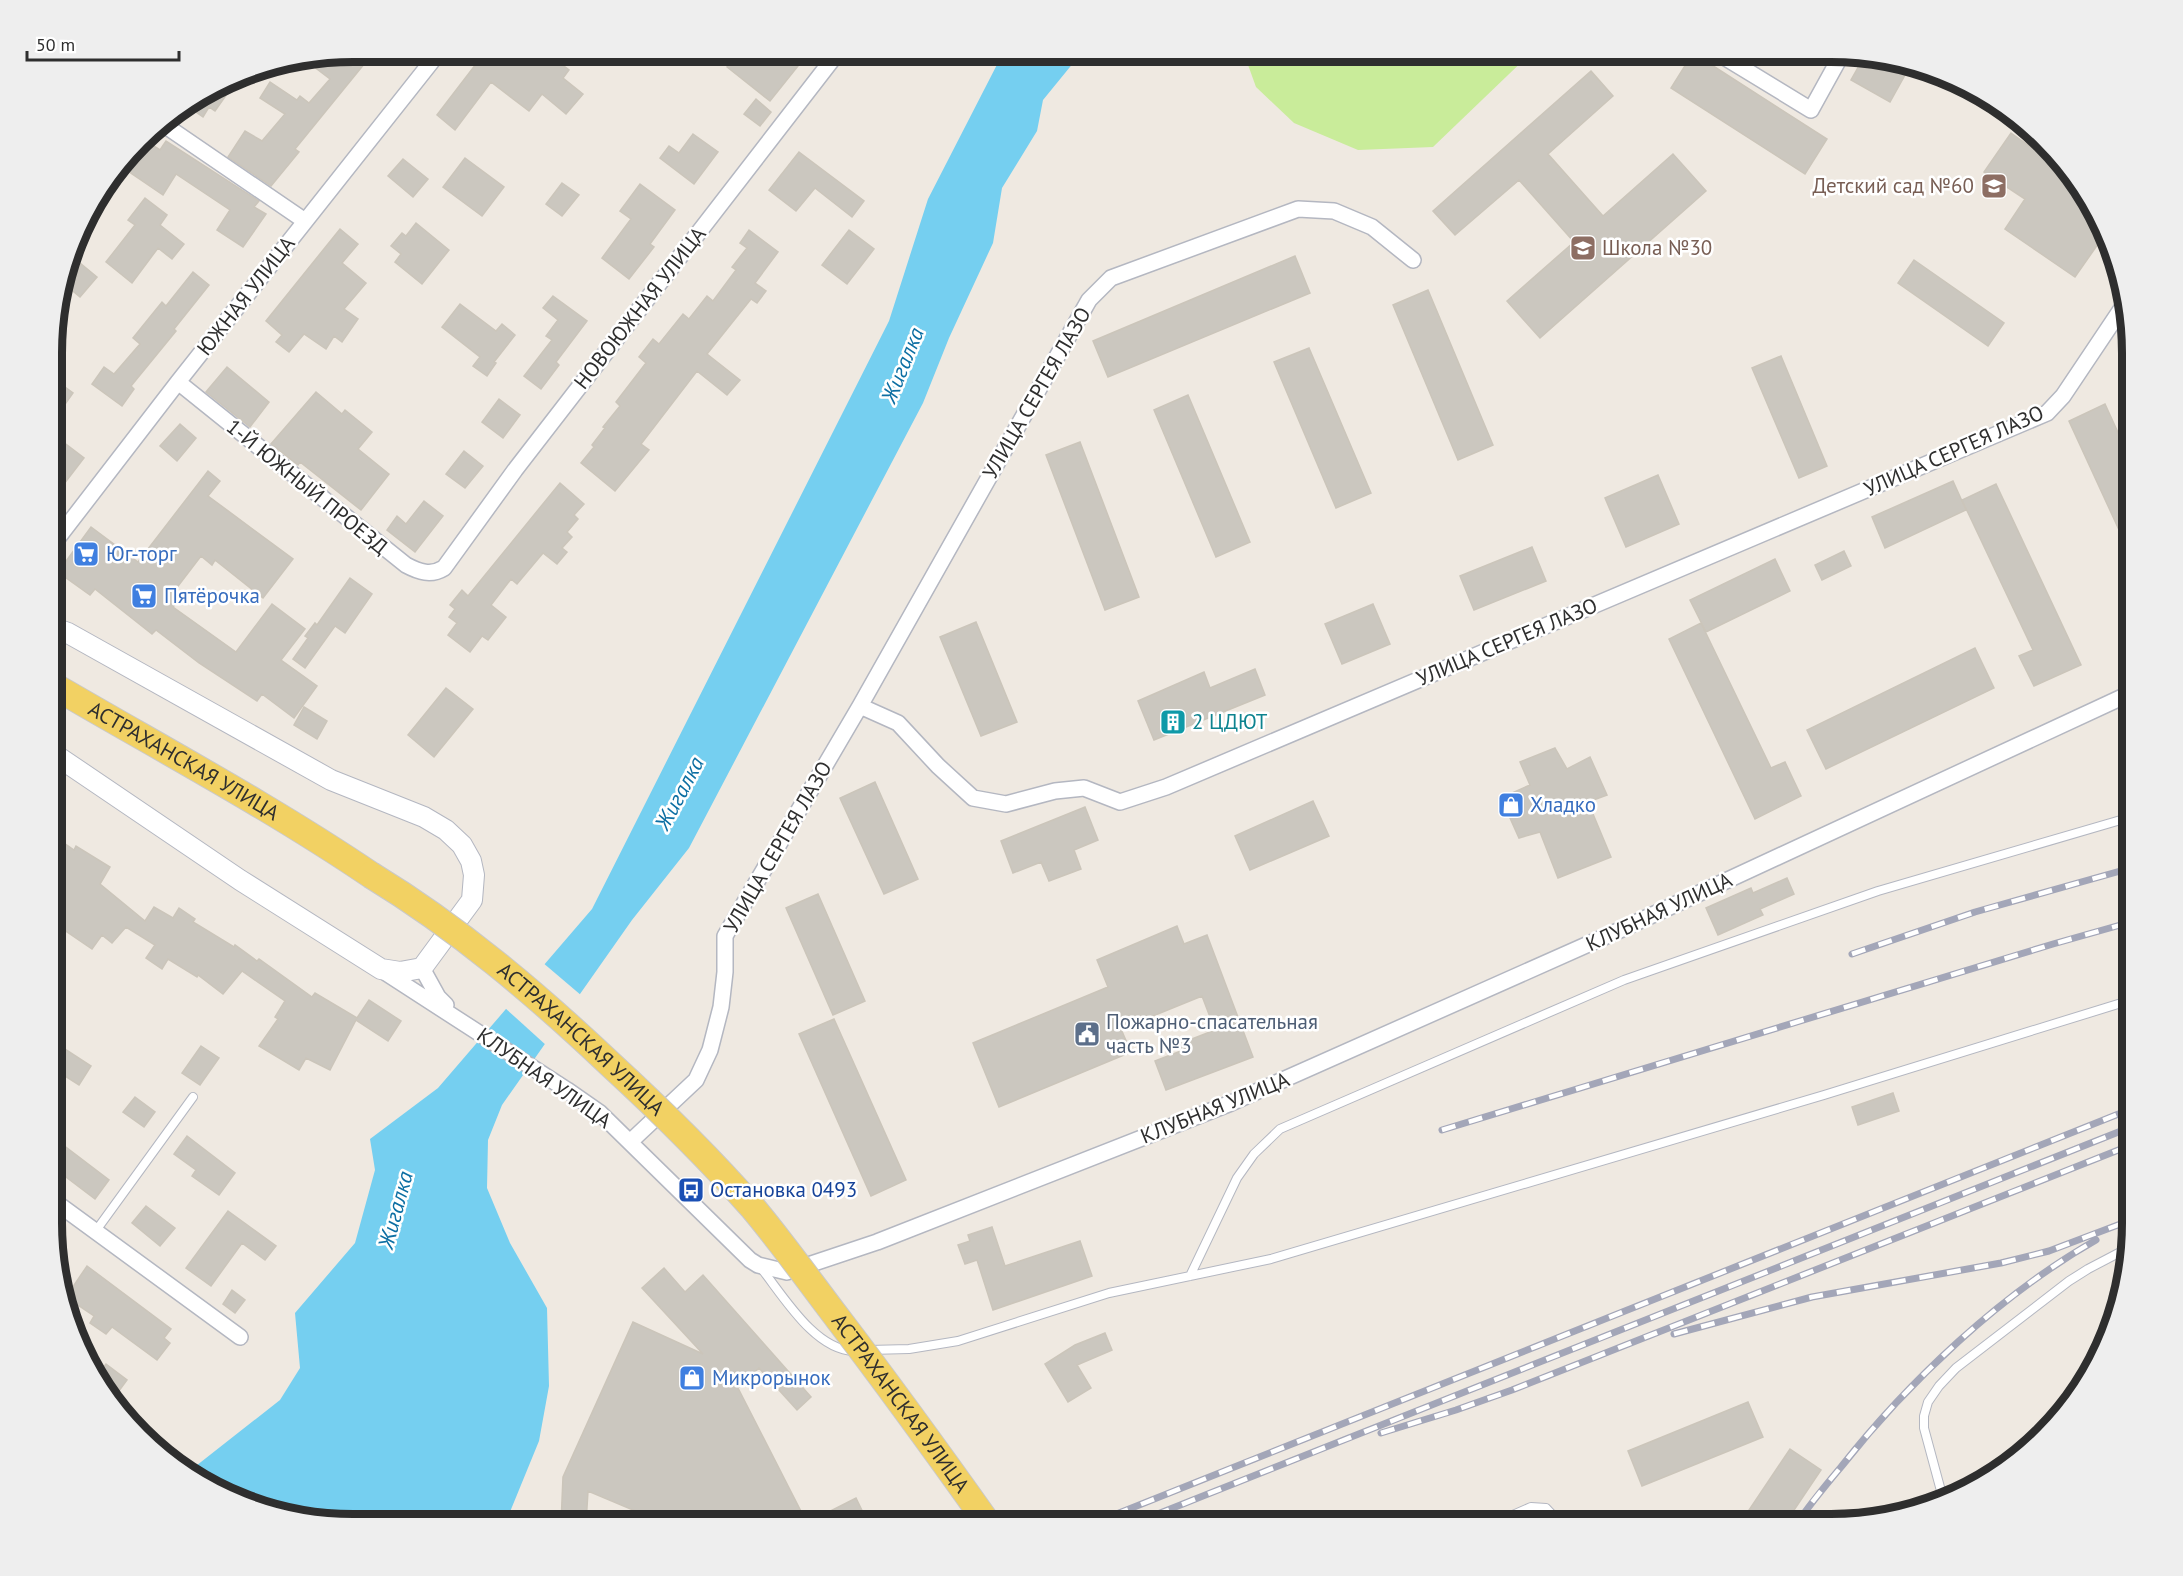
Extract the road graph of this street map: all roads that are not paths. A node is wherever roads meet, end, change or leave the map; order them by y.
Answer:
1 (431, 62) edge
2 (830, 62) edge
3 (1732, 62) edge
4 (1837, 62) edge
5 (168, 128) edge
6 (305, 221) junction
7 (1413, 260) dead end
8 (2119, 313) edge
9 (178, 382) junction
10 (62, 533) edge
11 (444, 568) joint
12 (62, 631) edge
13 (62, 691) edge
14 (2122, 697) edge
15 (860, 706) junction
16 (62, 759) edge
17 (2122, 820) edge
18 (422, 968) junction
19 (381, 969) junction
20 (2122, 1003) edge
21 (460, 1020) junction
22 (193, 1098) dead end
23 (630, 1142) junction
24 (62, 1207) edge
25 (95, 1232) junction
26 (2120, 1252) edge
27 (758, 1265) junction
28 (1190, 1276) junction
29 (240, 1337) dead end
30 (1941, 1492) edge
31 (981, 1514) edge
32 (1515, 1514) edge
33 (1552, 1514) edge

1 - 6 street, ЮЖНАЯ УЛИЦА
2 - 11 street, НОВОЮЖНАЯ УЛИЦА
3 - 4 street
5 - 6 street
6 - 9 street, ЮЖНАЯ УЛИЦА
7 - 15 street, УЛИЦА СЕРГЕЯ ЛАЗО
8 - 15 street, УЛИЦА СЕРГЕЯ ЛАЗО
9 - 10 street, ЮЖНАЯ УЛИЦА
9 - 11 street, 1-Й ЮЖНЫЙ ПРОЕЗД
12 - 18 street
13 - 31 main road, АСТРАХАНСКАЯ УЛИЦА, bridge
14 - 27 street, КЛУБНАЯ УЛИЦА
15 - 23 street, УЛИЦА СЕРГЕЯ ЛАЗО
16 - 19 street
17 - 28 lane
18 - 19 street
18 - 21 street
19 - 21 street, КЛУБНАЯ УЛИЦА
20 - 28 lane
21 - 23 street, КЛУБНАЯ УЛИЦА
22 - 25 lane
23 - 27 street, КЛУБНАЯ УЛИЦА
24 - 25 street
25 - 29 street
26 - 30 lane
27 - 28 lane
32 - 33 lane

